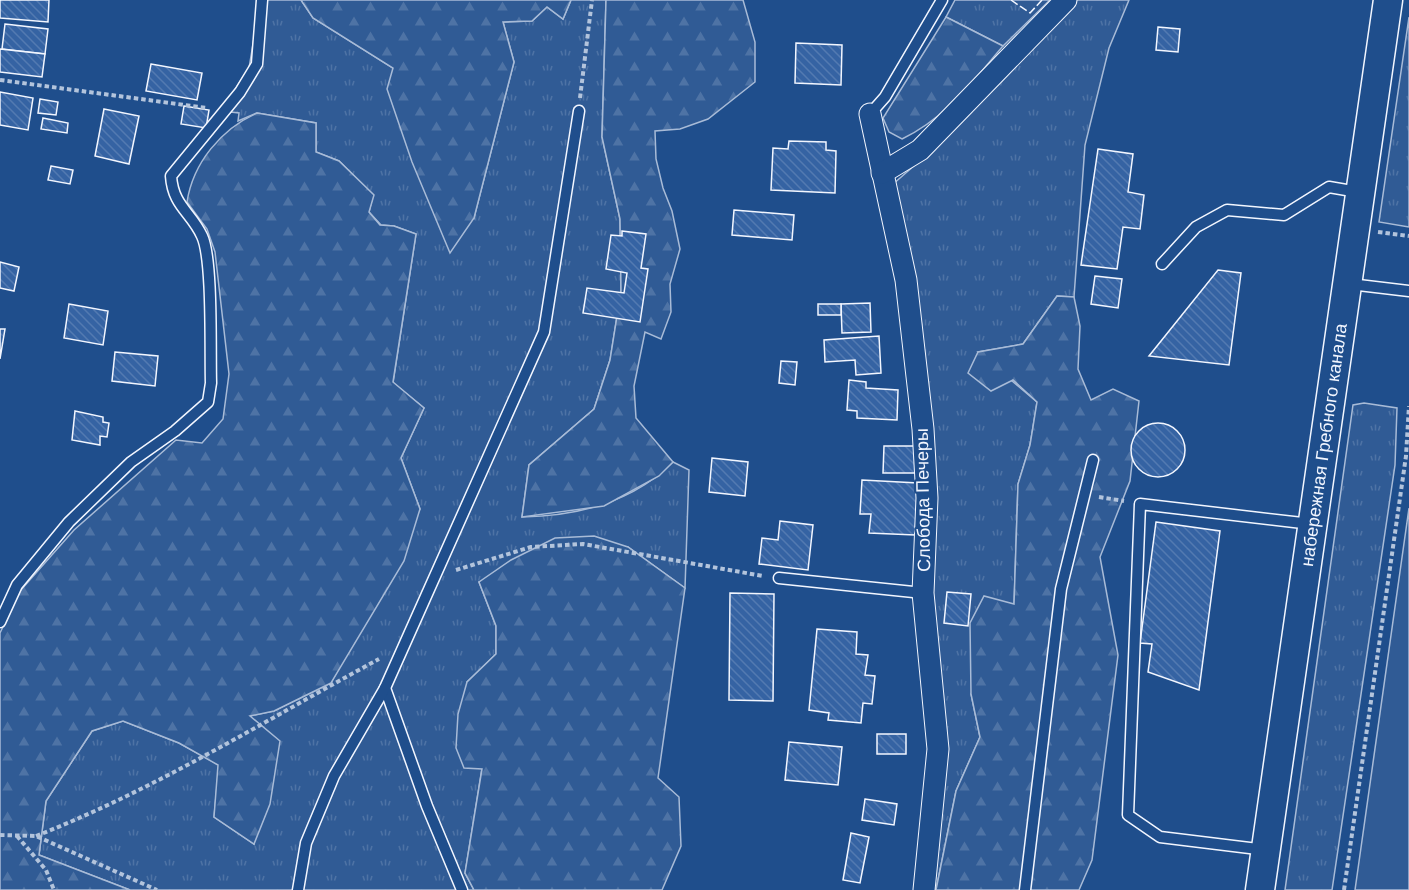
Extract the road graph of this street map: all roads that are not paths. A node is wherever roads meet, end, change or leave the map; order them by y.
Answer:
1 (262, 0) edge
2 (942, 0) edge
3 (1066, 0) edge
4 (1388, 0) edge
5 (579, 111) road end
6 (870, 114) joint
7 (882, 173) junction
8 (1361, 193) junction
9 (1162, 264) dead end
10 (1348, 284) junction
11 (1409, 291) edge
12 (1093, 460) dead end
13 (1313, 524) junction
14 (779, 578) road end
15 (923, 593) junction
16 (0, 622) edge
17 (386, 688) junction
18 (1266, 850) junction
19 (298, 890) edge
20 (462, 890) edge
21 (924, 890) edge
22 (1025, 890) edge
23 (1260, 890) edge

1 - 16 lane
2 - 6 lane
3 - 7 street
4 - 8 street, набережная Гребного канала
5 - 17 lane
6 - 7 street, Слобода Печеры
7 - 15 street, Слобода Печеры
8 - 9 lane
8 - 10 street, набережная Гребного канала
10 - 11 lane
10 - 13 street, набережная Гребного канала
12 - 22 lane
13 - 18 street, набережная Гребного канала
13 - 18 lane
14 - 15 lane
15 - 21 street, Слобода Печеры
17 - 19 lane
17 - 20 lane
18 - 23 street, набережная Гребного канала

